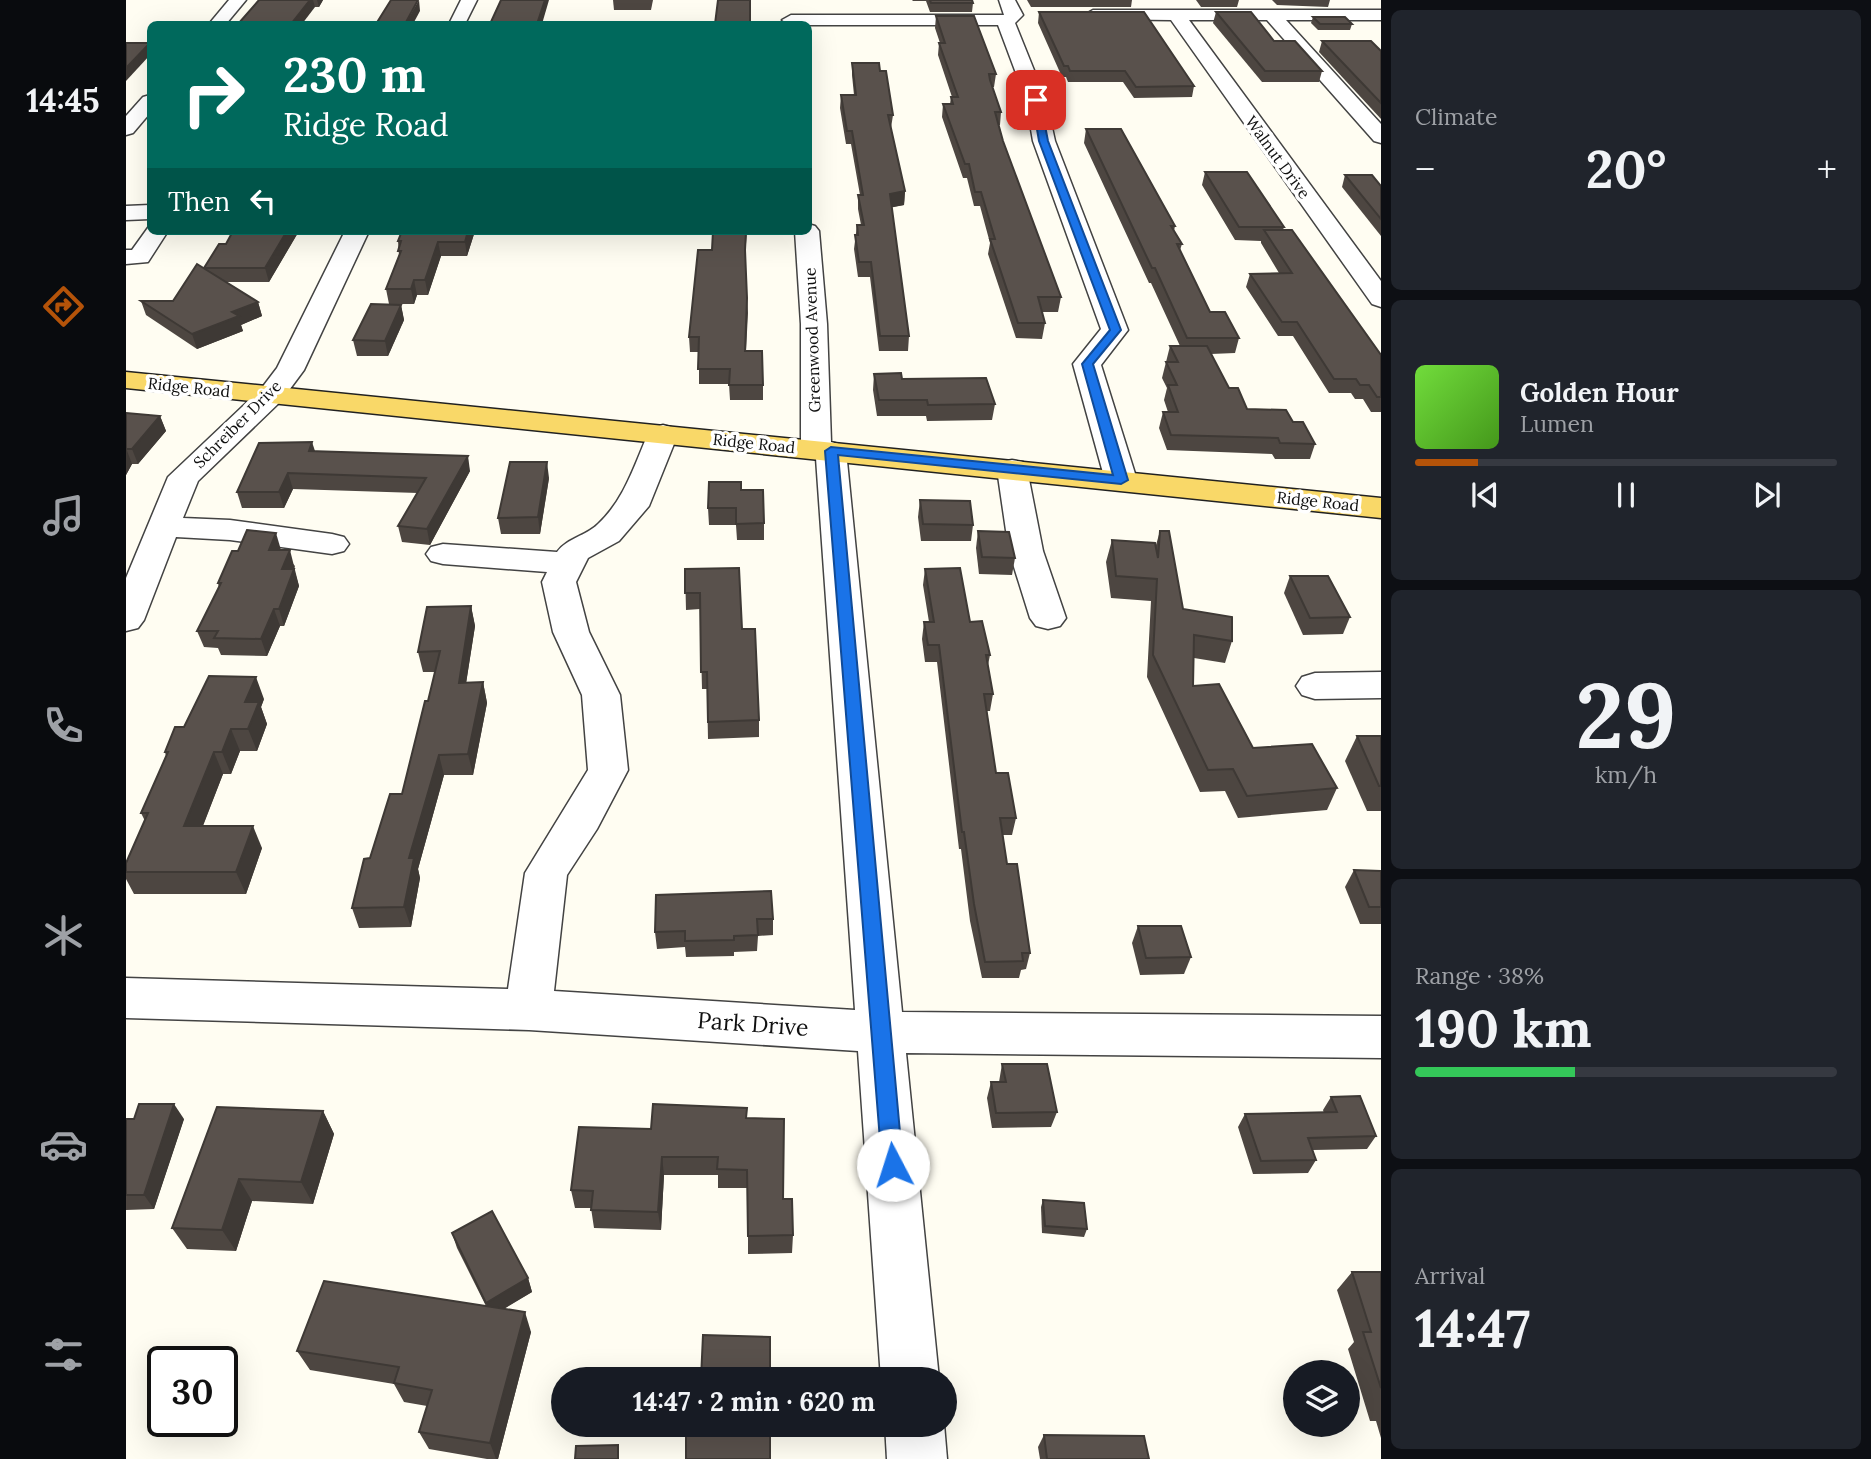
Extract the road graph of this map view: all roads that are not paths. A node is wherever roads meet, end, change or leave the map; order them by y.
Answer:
1 (238, 0) edge
2 (468, 0) edge
3 (789, 0) edge
4 (1357, 0) edge
5 (1014, 13) edge
6 (1082, 15) edge
7 (1176, 15) junction
8 (1272, 15) junction
9 (1378, 17) edge
10 (219, 21) edge
11 (458, 21) edge
12 (792, 21) edge
13 (812, 21) edge
14 (147, 104) edge
15 (126, 129) edge
16 (1381, 137) edge
17 (126, 213) edge
18 (147, 222) edge
19 (147, 227) edge
20 (126, 233) edge
21 (149, 235) edge
22 (355, 235) edge
23 (807, 235) edge
24 (126, 257) edge
25 (1381, 299) edge
26 (126, 380) edge
27 (271, 395) junction
28 (663, 434) junction
29 (824, 450) junction
30 (1012, 469) junction
31 (1121, 480) junction
32 (1381, 508) edge
33 (163, 527) junction
34 (332, 544) dead end
35 (443, 554) dead end
36 (569, 563) junction
37 (1048, 618) dead end
38 (126, 620) edge
39 (1381, 685) edge
40 (1315, 686) dead end
41 (126, 998) edge
42 (529, 1010) junction
43 (881, 1032) junction
44 (1381, 1037) edge
45 (910, 1367) edge
46 (915, 1437) edge
47 (917, 1459) edge

1 - 10 street
2 - 11 street
3 - 12 street
4 - 9 street
5 - 13 street
5 - 31 street
6 - 7 street
7 - 8 street
7 - 25 street, Walnut Drive
8 - 9 street
8 - 16 street
14 - 15 street
17 - 18 street
19 - 20 street
21 - 24 street
22 - 27 street, Schreiber Drive
23 - 29 street, Greenwood Avenue
26 - 27 main road, Ridge Road
27 - 28 main road, Ridge Road
27 - 33 street, Schreiber Drive
28 - 29 main road, Ridge Road
28 - 36 street
29 - 30 main road, Ridge Road
29 - 43 street, Greenwood Avenue
30 - 31 main road, Ridge Road
30 - 37 street
31 - 32 main road, Ridge Road
33 - 34 street
33 - 38 street, Schreiber Drive
35 - 36 street
36 - 42 street
39 - 40 street
41 - 42 street, Park Drive
42 - 43 street, Park Drive
43 - 44 street, Park Drive
43 - 45 street, Greenwood Avenue
46 - 47 street

